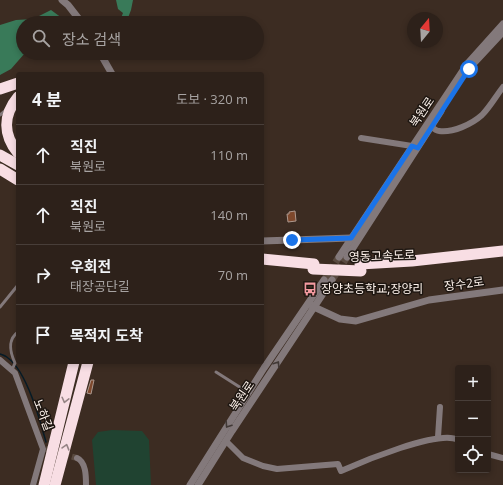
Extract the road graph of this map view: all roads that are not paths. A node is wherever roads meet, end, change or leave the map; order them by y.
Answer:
1 (62, 0) edge
2 (77, 16) edge
3 (503, 24) edge
4 (503, 32) edge
5 (104, 60) edge
6 (111, 72) edge
7 (16, 84) edge
8 (503, 87) edge
9 (0, 89) edge
10 (16, 99) edge
11 (16, 99) edge
12 (0, 115) edge
13 (431, 126) junction
14 (361, 138) dead end
15 (415, 147) junction
16 (16, 151) edge
17 (0, 155) edge
18 (0, 162) edge
19 (16, 164) edge
20 (0, 169) edge
21 (16, 171) edge
22 (16, 179) edge
23 (354, 240) junction
24 (264, 241) edge
25 (503, 251) edge
26 (343, 257) tunnel mouth
27 (503, 258) edge
28 (264, 259) edge
29 (264, 264) edge
30 (278, 266) junction
31 (314, 266) junction
32 (264, 267) edge
33 (360, 267) junction
34 (324, 280) tunnel mouth
35 (332, 280) tunnel mouth
36 (16, 287) edge
37 (503, 290) edge
38 (311, 305) junction
39 (0, 307) edge
40 (16, 334) edge
41 (0, 360) edge
42 (74, 364) edge
43 (87, 364) edge
44 (13, 370) junction
45 (216, 372) dead end
46 (252, 395) junction
47 (440, 407) dead end
48 (438, 437) junction
49 (455, 438) edge
50 (226, 441) junction
51 (491, 455) edge
52 (77, 458) dead end
53 (503, 458) edge
54 (33, 485) edge
55 (44, 485) edge
56 (55, 485) edge
57 (86, 485) edge
58 (190, 485) edge
59 (198, 485) edge

1 - 2 street
3 - 15 street, 북원로
4 - 13 street, 북원로
5 - 6 street
7 - 9 highway
8 - 13 street
10 - 12 lane
11 - 16 highway
13 - 15 street, 북원로
14 - 15 street
15 - 23 street, 북원로
17 - 19 highway
18 - 21 highway
20 - 22 highway
23 - 24 street
23 - 26 street, 북원로
25 - 33 highway, 영동고속도로
27 - 33 highway, 영동고속도로
28 - 31 highway, 영동고속도로
29 - 30 highway, 영동고속도로
30 - 31 highway, 영동고속도로
30 - 32 highway
31 - 33 highway, 영동고속도로
34 - 38 street, 북원로
35 - 38 street, 북원로
36 - 39 lane
37 - 38 street, 장수2로
38 - 46 street, 북원로
40 - 44 lane
41 - 44 street, 노하길
42 -> 55 highway
56 -> 43 highway
44 - 54 street, 노하길
45 - 46 lane
46 - 50 street, 북원로
46 -> 58 street, 북원로
47 - 48 street
48 - 49 street
48 - 50 street
50 - 59 street, 북원로
51 - 53 street
52 - 57 street

